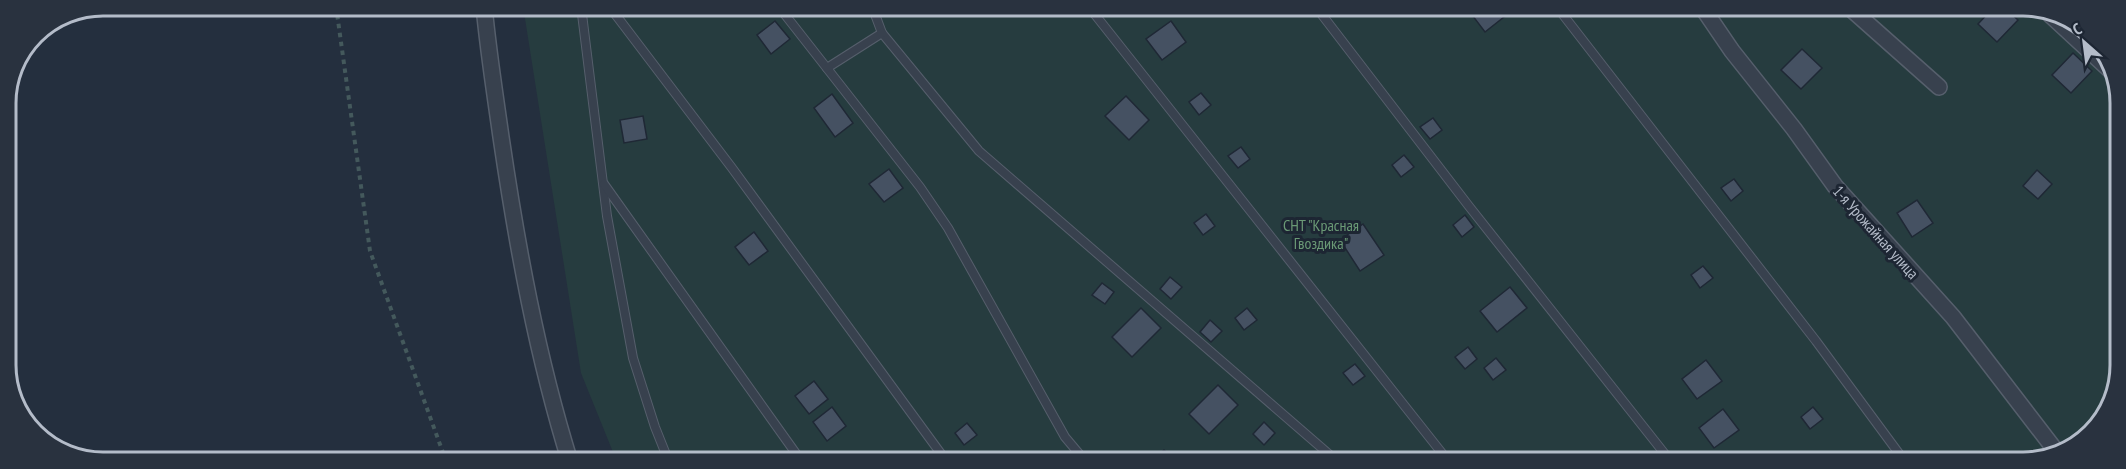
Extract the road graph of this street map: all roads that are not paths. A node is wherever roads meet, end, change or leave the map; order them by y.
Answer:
1 (485, 16) edge
2 (582, 16) edge
3 (617, 16) edge
4 (786, 16) edge
5 (876, 16) edge
6 (1096, 16) edge
7 (1323, 16) edge
8 (1564, 16) edge
9 (1708, 16) edge
10 (1859, 16) edge
11 (2063, 26) edge
12 (882, 33) junction
13 (2097, 58) edge
14 (827, 69) junction
15 (1939, 87) dead end
16 (603, 183) junction
17 (2052, 447) edge
18 (567, 452) edge
19 (665, 452) edge
20 (795, 452) edge
21 (939, 452) edge
22 (1078, 452) edge
23 (1326, 452) edge
24 (1441, 452) edge
25 (1664, 452) edge
26 (1898, 452) edge

1 - 18 street
2 - 16 lane
3 - 21 lane
4 - 14 lane
5 - 12 lane
6 - 24 lane
7 - 25 lane
8 - 26 lane
9 - 17 street, 1-я Урожайная улица
10 - 15 street
11 - 13 street
12 - 14 lane
12 - 23 lane
14 - 22 lane
16 - 19 lane
16 - 20 lane

